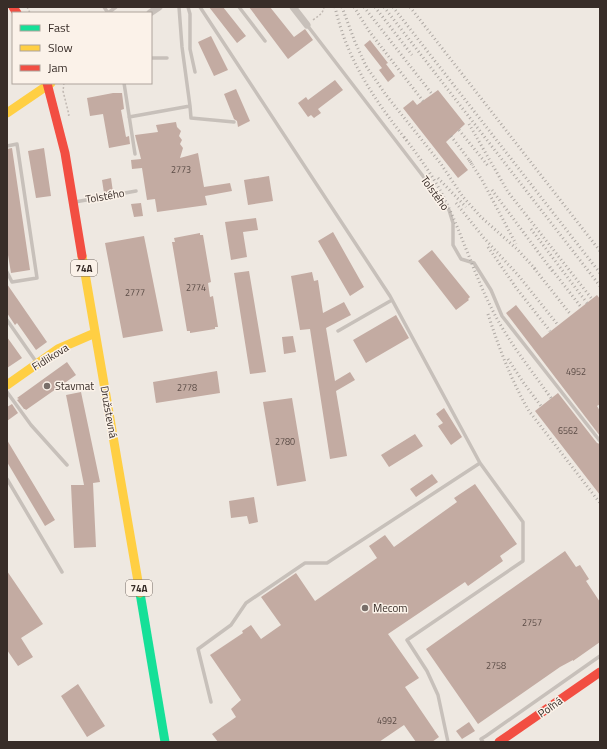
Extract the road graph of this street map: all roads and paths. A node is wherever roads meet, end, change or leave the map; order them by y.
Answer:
1 (180, 7) edge
2 (188, 7) edge
3 (200, 7) edge
4 (240, 7) edge
5 (293, 7) edge
6 (324, 7) edge
7 (307, 25) junction
8 (265, 41) dead end
9 (152, 58) edge
10 (166, 58) dead end
11 (194, 72) dead end
12 (48, 84) edge
13 (124, 84) edge
14 (190, 106) junction
15 (7, 113) edge
16 (129, 117) junction
17 (234, 122) dead end
18 (7, 146) edge
19 (135, 154) dead end
20 (136, 191) dead end
21 (74, 202) junction
22 (7, 272) edge
23 (392, 300) junction
24 (7, 320) edge
25 (338, 331) dead end
26 (95, 334) junction
27 (37, 363) junction
28 (7, 385) edge
29 (7, 392) edge
30 (600, 441) edge
31 (480, 463) junction
32 (67, 465) dead end
33 (7, 479) edge
34 (62, 572) dead end
35 (600, 656) edge
36 (600, 672) edge
37 (211, 702) dead end
38 (165, 742) edge
39 (448, 742) edge
40 (484, 742) edge
41 (499, 742) edge

1 - 14 lane
2 - 11 lane
3 - 23 lane
4 - 8 lane
5 - 7 street, Tolstého
6 - 7 path
7 - 30 lane, Tolstého
9 - 10 lane
12 - 15 main road
12 - 21 main road, Družstevná / 74A
13 - 16 lane
14 - 16 lane
14 - 17 lane
16 - 19 lane
18 - 22 lane
20 - 21 lane, Tolstého
21 - 26 main road, Družstevná / 74A
23 - 25 lane
23 - 31 lane
24 - 27 lane
26 - 27 main road, Fidlikova
26 - 38 main road, Družstevná / 74A
27 - 28 main road, Fidlikova
29 - 32 lane
31 - 37 lane
31 - 39 lane
33 - 34 lane
35 - 40 lane
36 - 41 main road, Poľná

